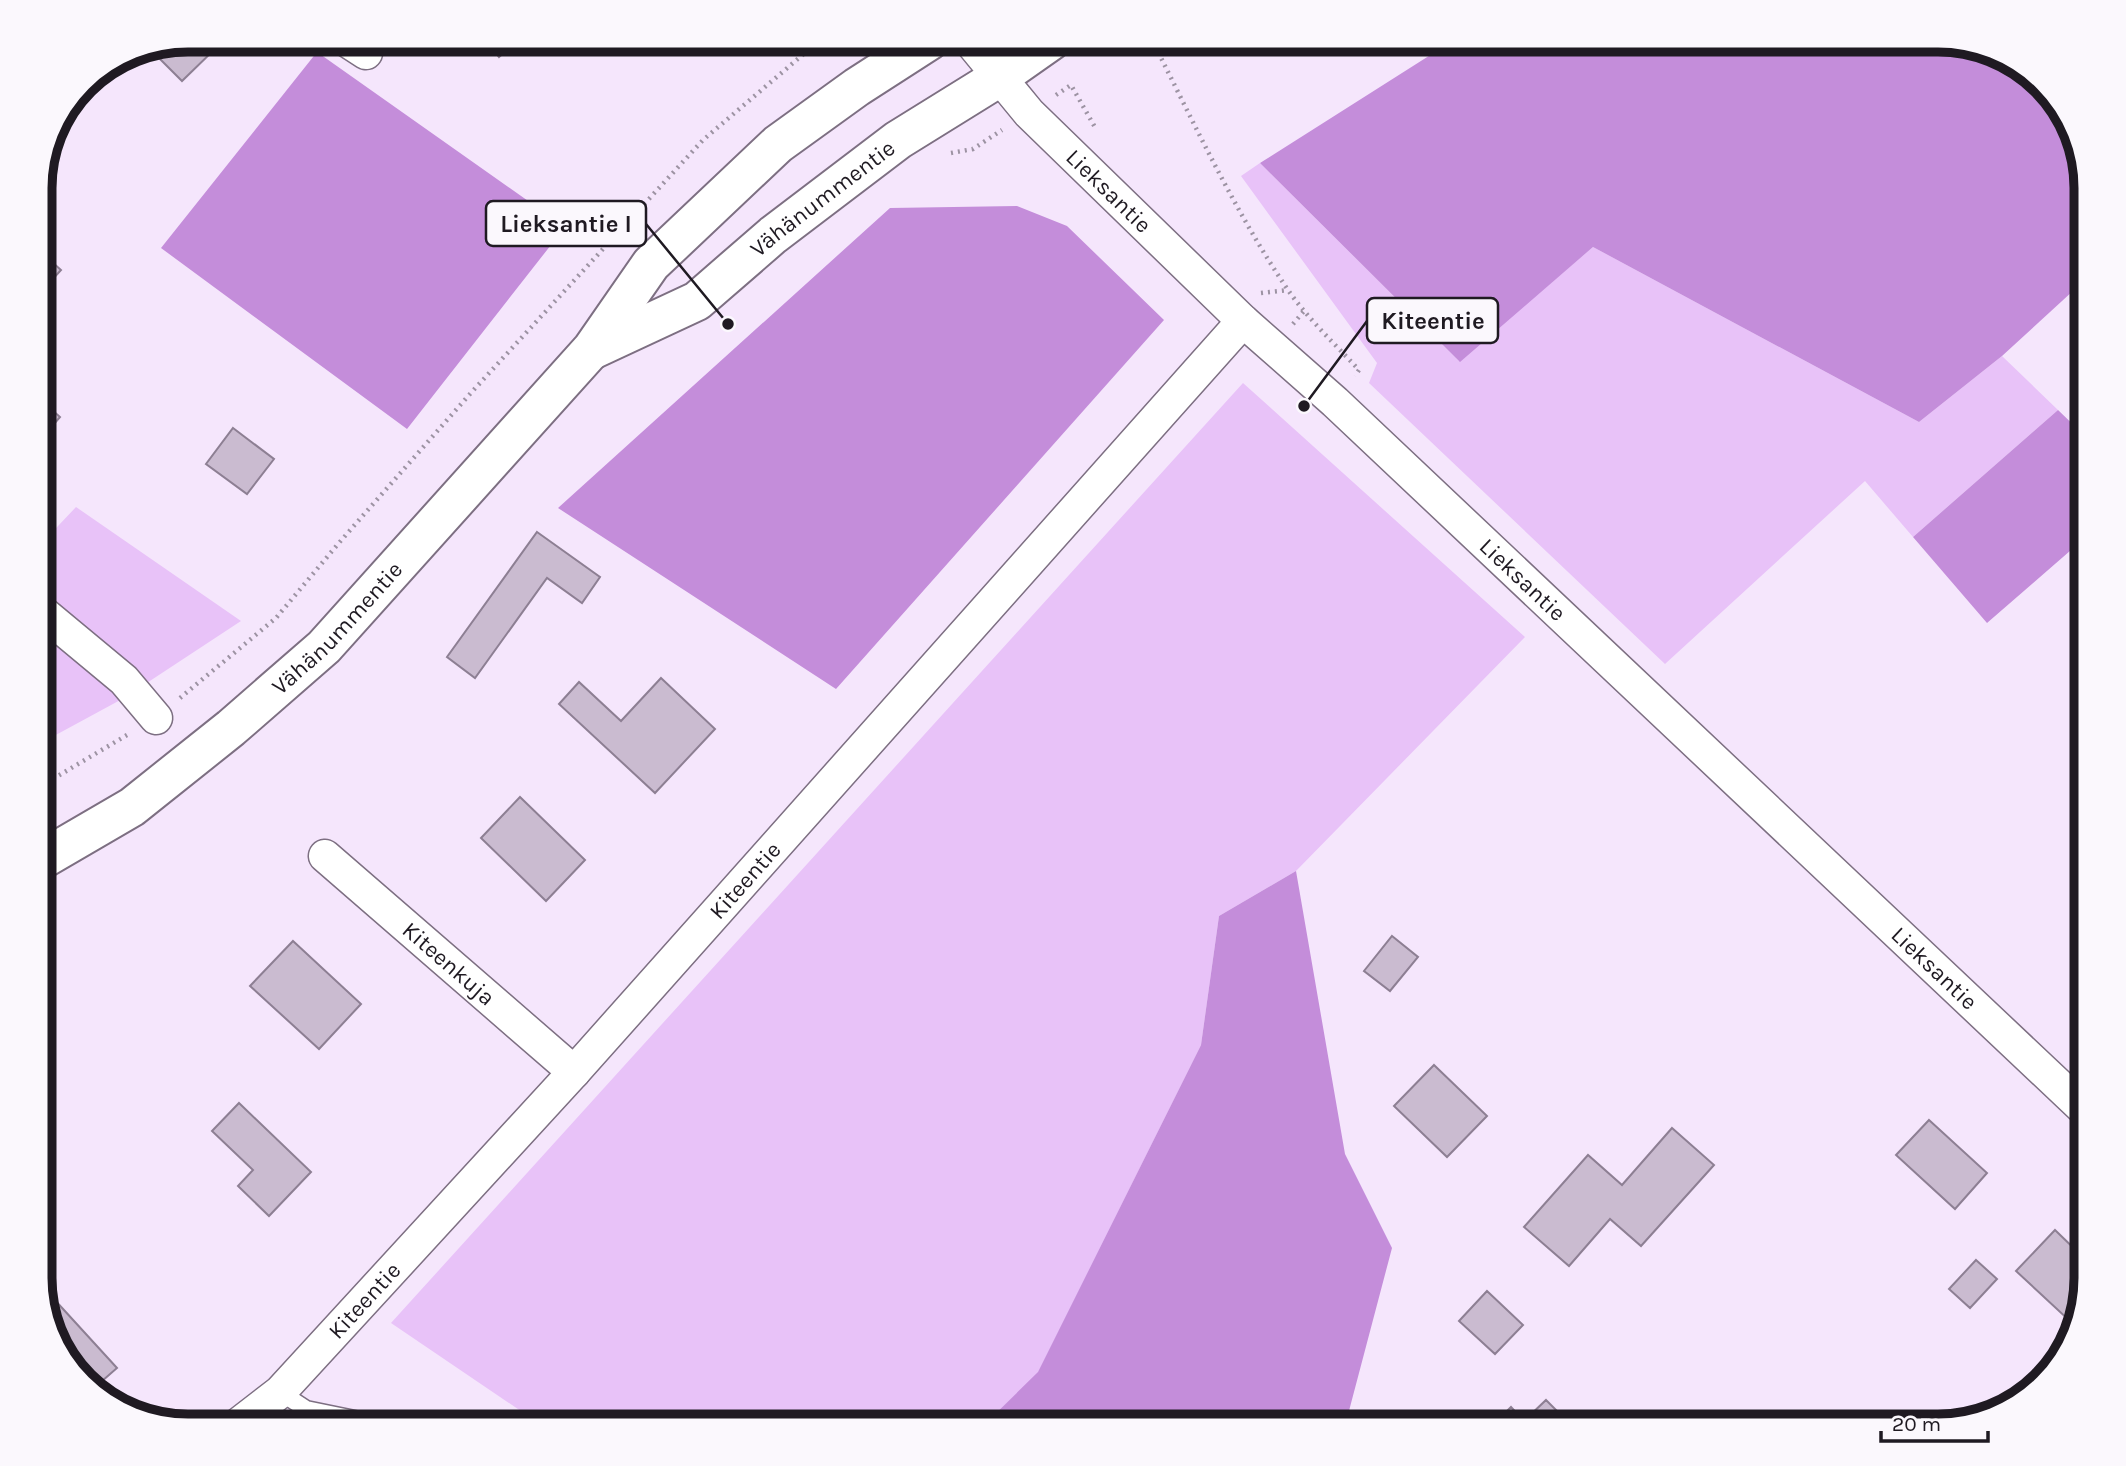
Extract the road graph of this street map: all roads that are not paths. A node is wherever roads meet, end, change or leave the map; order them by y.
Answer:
1 (910, 53) edge
2 (979, 53) edge
3 (1034, 53) edge
4 (998, 78) junction
5 (1243, 321) junction
6 (592, 349) junction
7 (53, 621) edge
8 (156, 718) road end
9 (53, 853) edge
10 (324, 856) dead end
11 (574, 1072) junction
12 (2074, 1100) edge
13 (280, 1392) junction
14 (252, 1414) edge
15 (330, 1414) edge

1 - 6 main road, Vähänummentie
2 - 4 street, Lieksantie
3 - 4 main road, Vähänummentie
4 - 5 street, Lieksantie
4 - 6 main road, Vähänummentie
5 - 11 street, Kiteentie
5 - 12 street, Lieksantie
6 - 9 main road, Vähänummentie
7 - 8 street
10 - 11 street, Kiteenkuja
11 - 13 street, Kiteentie
13 - 14 street, Kiteentie
13 - 15 lane

